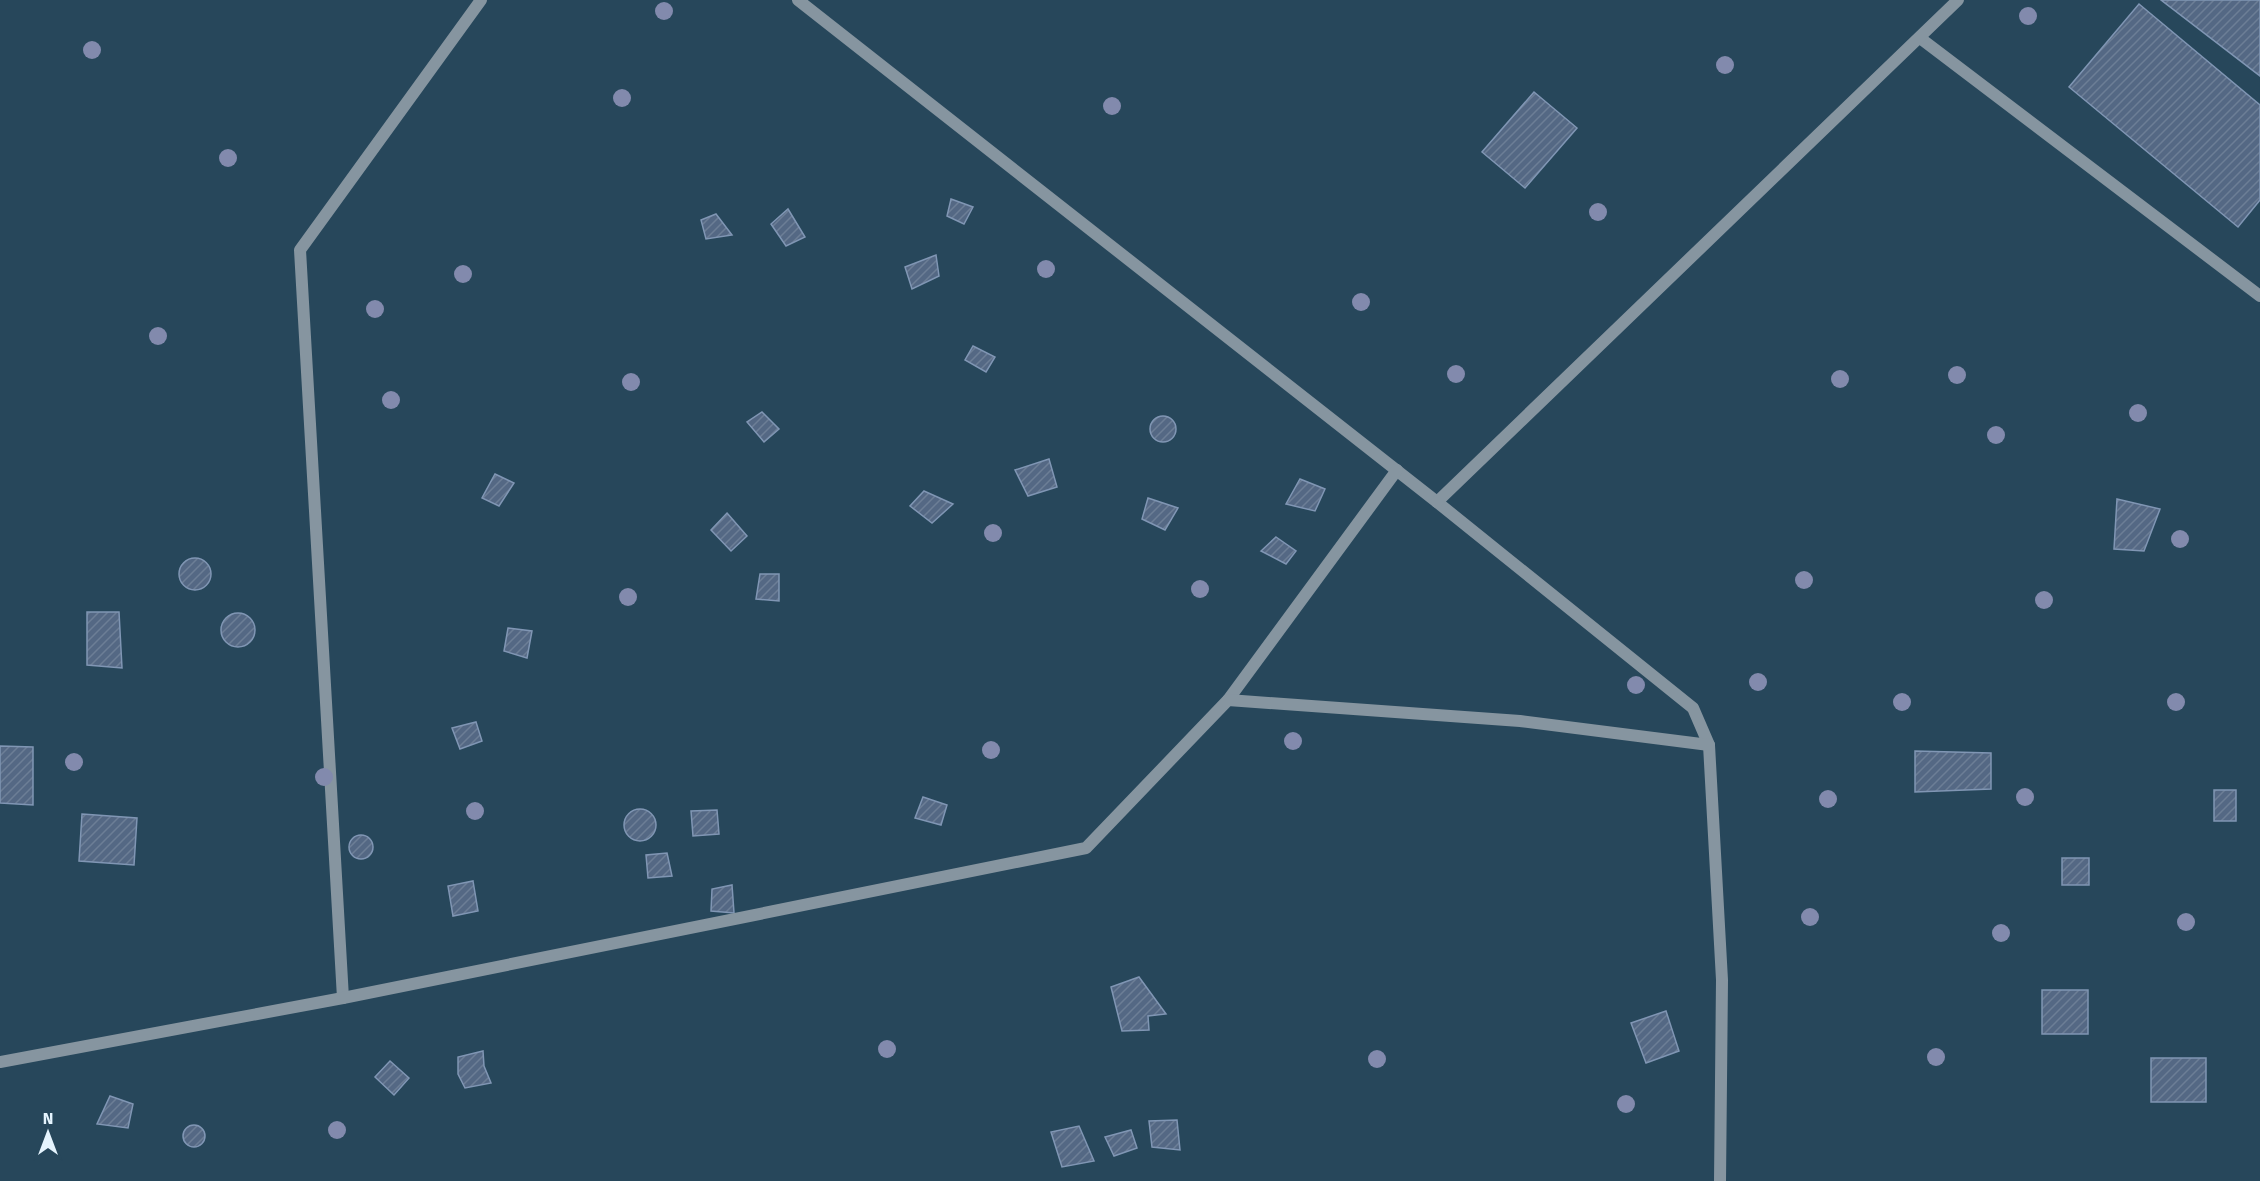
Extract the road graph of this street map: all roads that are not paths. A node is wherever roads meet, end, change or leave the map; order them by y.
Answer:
1 (481, 0) edge
2 (798, 0) edge
3 (1958, 0) edge
4 (1920, 38) junction
5 (2260, 296) edge
6 (1397, 470) junction
7 (1437, 502) junction
8 (1228, 700) junction
9 (1709, 745) junction
10 (343, 998) junction
11 (0, 1062) edge
12 (1720, 1181) edge

1 - 10 street
2 - 6 street
3 - 4 street
4 - 5 street
4 - 7 street
6 - 7 street
6 - 8 street
7 - 9 street
8 - 9 street
8 - 10 street
9 - 12 street
10 - 11 street

